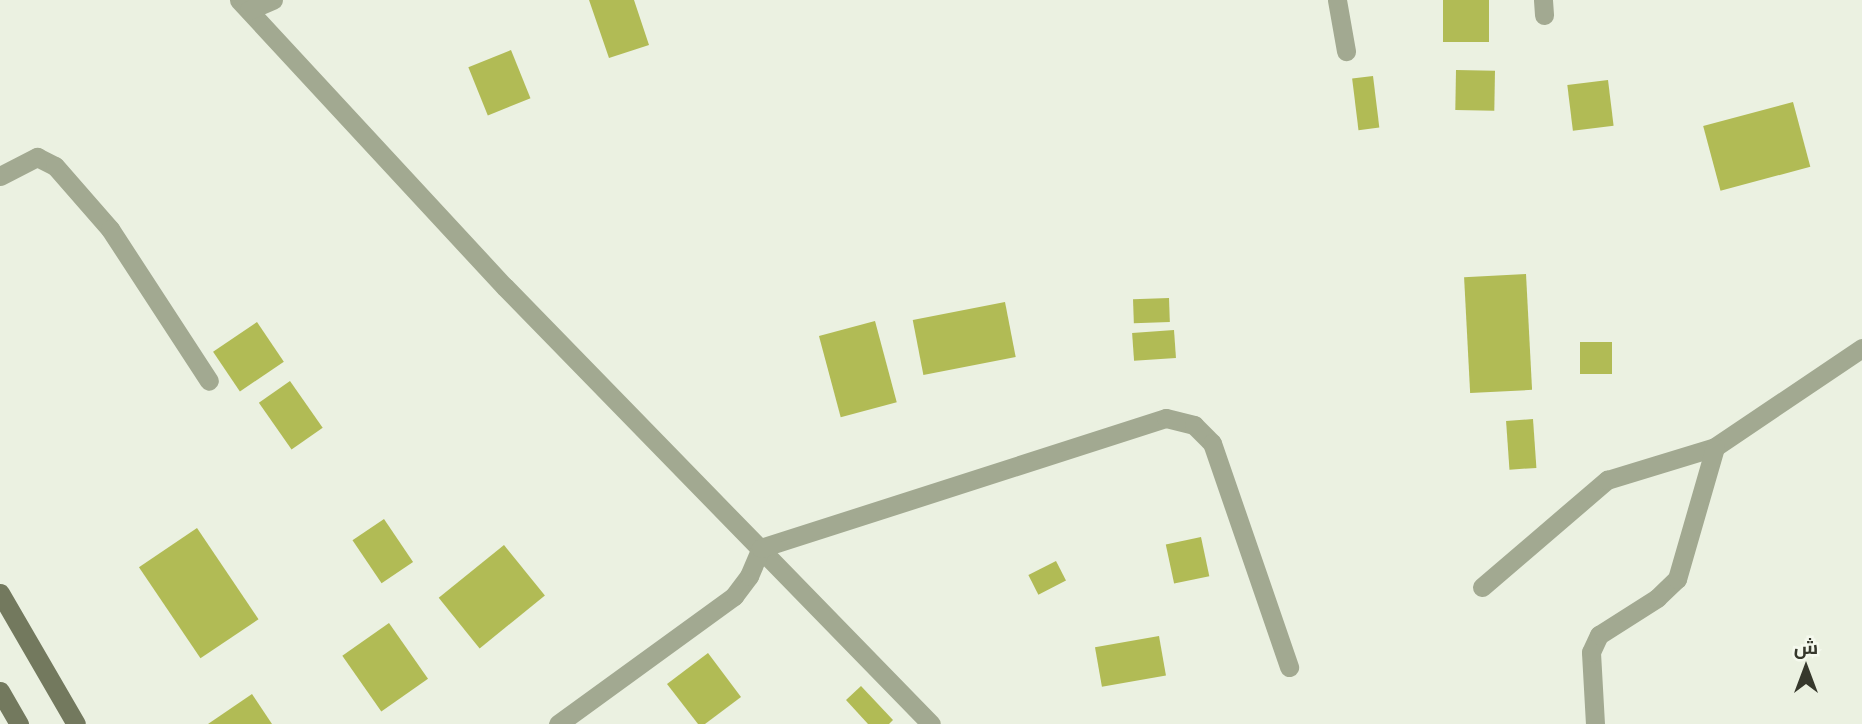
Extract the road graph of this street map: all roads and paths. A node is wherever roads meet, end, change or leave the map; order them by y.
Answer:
1 (273, 0) edge
2 (1337, 0) edge
3 (244, 5) edge
4 (1346, 51) dead end
5 (0, 176) edge
6 (1858, 358) edge
7 (209, 381) dead end
8 (1715, 447) junction
9 (761, 548) junction
10 (1482, 587) dead end
11 (0, 593) edge
12 (1289, 667) dead end
13 (0, 691) edge
14 (19, 724) edge
15 (76, 724) edge
16 (558, 724) edge
17 (931, 724) edge
18 (1595, 724) edge

1 - 3 street
2 - 4 street
3 - 9 street
5 - 7 street
6 - 8 street
8 - 10 street
8 - 18 street
9 - 12 street
9 - 16 street
9 - 17 street
11 - 15 main road
13 - 14 main road

